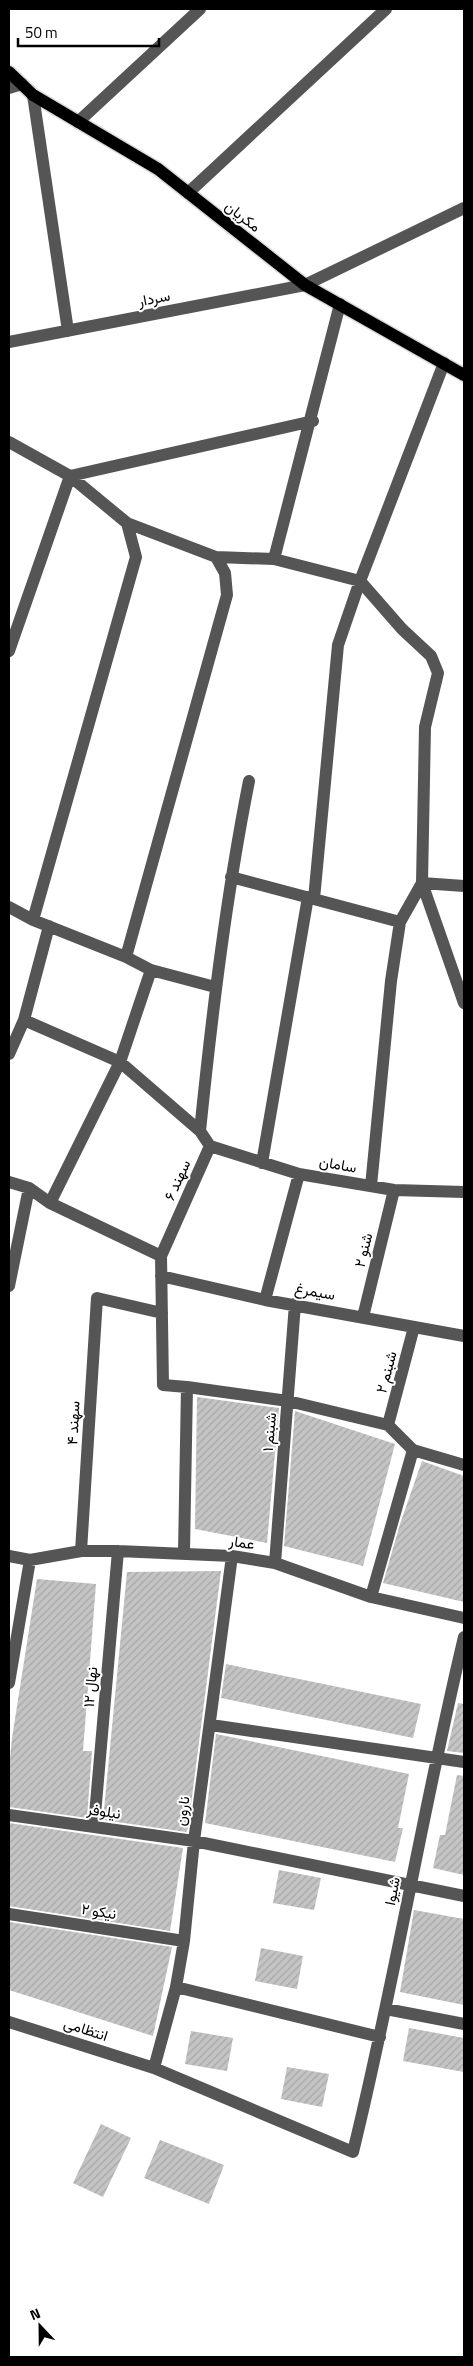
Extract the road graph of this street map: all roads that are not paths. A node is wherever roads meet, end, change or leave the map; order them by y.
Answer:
1 (200, 9) edge
2 (386, 9) edge
3 (9, 72) edge
4 (22, 84) junction
5 (9, 88) edge
6 (34, 95) junction
7 (78, 122) junction
8 (188, 193) junction
9 (464, 208) edge
10 (305, 285) junction
11 (340, 304) junction
12 (68, 331) junction
13 (9, 342) edge
14 (444, 363) junction
15 (464, 375) edge
16 (312, 421) junction
17 (9, 442) edge
18 (70, 476) junction
19 (127, 523) junction
20 (216, 557) junction
21 (274, 559) junction
22 (360, 581) junction
23 (9, 648) edge
24 (249, 781) dead end
25 (232, 877) junction
26 (422, 883) junction
27 (464, 886) edge
28 (311, 898) junction
29 (9, 907) edge
30 (34, 920) junction
31 (400, 922) junction
32 (49, 926) junction
33 (126, 957) junction
34 (151, 970) junction
35 (215, 987) junction
36 (464, 1003) edge
37 (24, 1020) junction
38 (9, 1054) edge
39 (120, 1062) junction
40 (200, 1131) junction
41 (210, 1146) junction
42 (262, 1163) junction
43 (299, 1174) junction
44 (9, 1182) edge
45 (371, 1186) junction
46 (29, 1188) junction
47 (394, 1190) junction
48 (464, 1192) edge
49 (50, 1203) junction
50 (161, 1256) junction
51 (160, 1276) junction
52 (9, 1286) edge
53 (265, 1300) junction
54 (295, 1304) junction
55 (162, 1313) junction
56 (363, 1316) junction
57 (414, 1327) junction
58 (464, 1336) edge
59 (186, 1387) junction
60 (288, 1401) junction
61 (388, 1425) junction
62 (413, 1450) junction
63 (464, 1465) edge
64 (118, 1550) junction
65 (81, 1551) junction
66 (184, 1552) junction
67 (9, 1556) edge
68 (232, 1556) junction
69 (30, 1560) junction
70 (275, 1563) junction
71 (371, 1597) junction
72 (464, 1618) edge
73 (464, 1637) edge
74 (9, 1683) edge
75 (211, 1725) junction
76 (436, 1756) junction
77 (464, 1762) edge
78 (9, 1815) edge
79 (94, 1826) junction
80 (194, 1840) junction
81 (410, 1884) junction
82 (464, 1896) edge
83 (9, 1914) edge
84 (184, 1941) junction
85 (176, 1987) junction
86 (386, 2009) junction
87 (9, 2022) edge
88 (464, 2024) edge
89 (380, 2037) junction
90 (154, 2068) junction
91 (353, 2152) joint

1 - 7 street
2 - 8 street
3 - 4 main road, مکریان
4 - 5 street
4 - 6 main road, مکریان
6 - 7 main road, مکریان
6 - 12 street
7 - 8 main road, مکریان
8 - 10 main road, مکریان
9 - 10 street, سردار
10 - 11 main road, مکریان
10 - 12 street, سردار
11 - 14 main road, مکریان
11 - 16 street
12 - 13 street, سردار
14 - 15 main road, مکریان
14 - 22 street
16 - 18 street
16 - 21 street
17 - 18 street
18 - 19 street
18 - 23 street
19 - 20 street
19 - 30 street
20 - 21 street
20 - 33 street
21 - 22 street
22 - 26 street
22 - 28 street
24 - 25 street
25 - 28 street
25 - 35 street
26 - 27 street
26 - 31 street
26 - 36 street
28 - 31 street
28 - 42 street
29 - 30 street
30 - 32 street
31 - 45 street
32 - 33 street
32 - 37 street
33 - 34 street
34 - 35 street
34 - 39 street
35 - 40 street
37 - 38 street
37 - 39 street
39 - 40 street
39 - 49 street
40 - 41 street
41 - 42 street, سامان
41 - 50 street, سهند ۶
42 - 43 street, سامان
43 - 45 street, سامان
43 - 53 street
44 - 46 street
45 - 47 street, سامان
46 - 49 street
46 - 52 street
47 - 48 street, سامان
47 - 56 street, شنو ۲
49 - 50 street
50 - 51 street, سهند ۶
51 - 53 street, سیمرغ
51 - 55 street, سهند ۶
53 - 54 street, سیمرغ
54 - 56 street, سیمرغ
54 - 60 street, شبنم ۱
55 - 59 street, سهند ۶
55 - 65 street, سهند ۴
56 - 57 street, سیمرغ
57 - 58 street, سیمرغ
57 - 61 street, شبنم ۲
59 - 60 street
59 - 66 street
60 - 61 street
60 - 70 street, شبنم ۱
61 - 62 street
62 - 63 street
62 - 71 street
64 - 65 street, عمار
64 - 66 street, عمار
64 - 79 street, نهال ۱۲
65 - 69 street, عمار
66 - 68 street, عمار
67 - 69 street, عمار
68 - 70 street, عمار
68 - 75 street, نارون
69 - 74 street
70 - 71 street, عمار
71 - 72 street, عمار
73 - 76 street, شیوا
75 - 76 street
75 - 80 street, نارون
76 - 77 street
76 - 81 street, شیوا
78 - 79 street, نیلوفر
79 - 80 street, نیلوفر
80 - 81 street, نیلوفر
80 - 84 street, نارون
81 - 82 street, نیلوفر
81 - 86 street, شیوا
83 - 84 street, نیکو ۲
84 - 85 street, نارون
85 - 89 street
85 - 90 street, نارون
86 - 88 street
86 - 89 street, شیوا
87 - 90 street, انتظامی
89 - 91 street, شیوا
90 - 91 street, انتظامی

